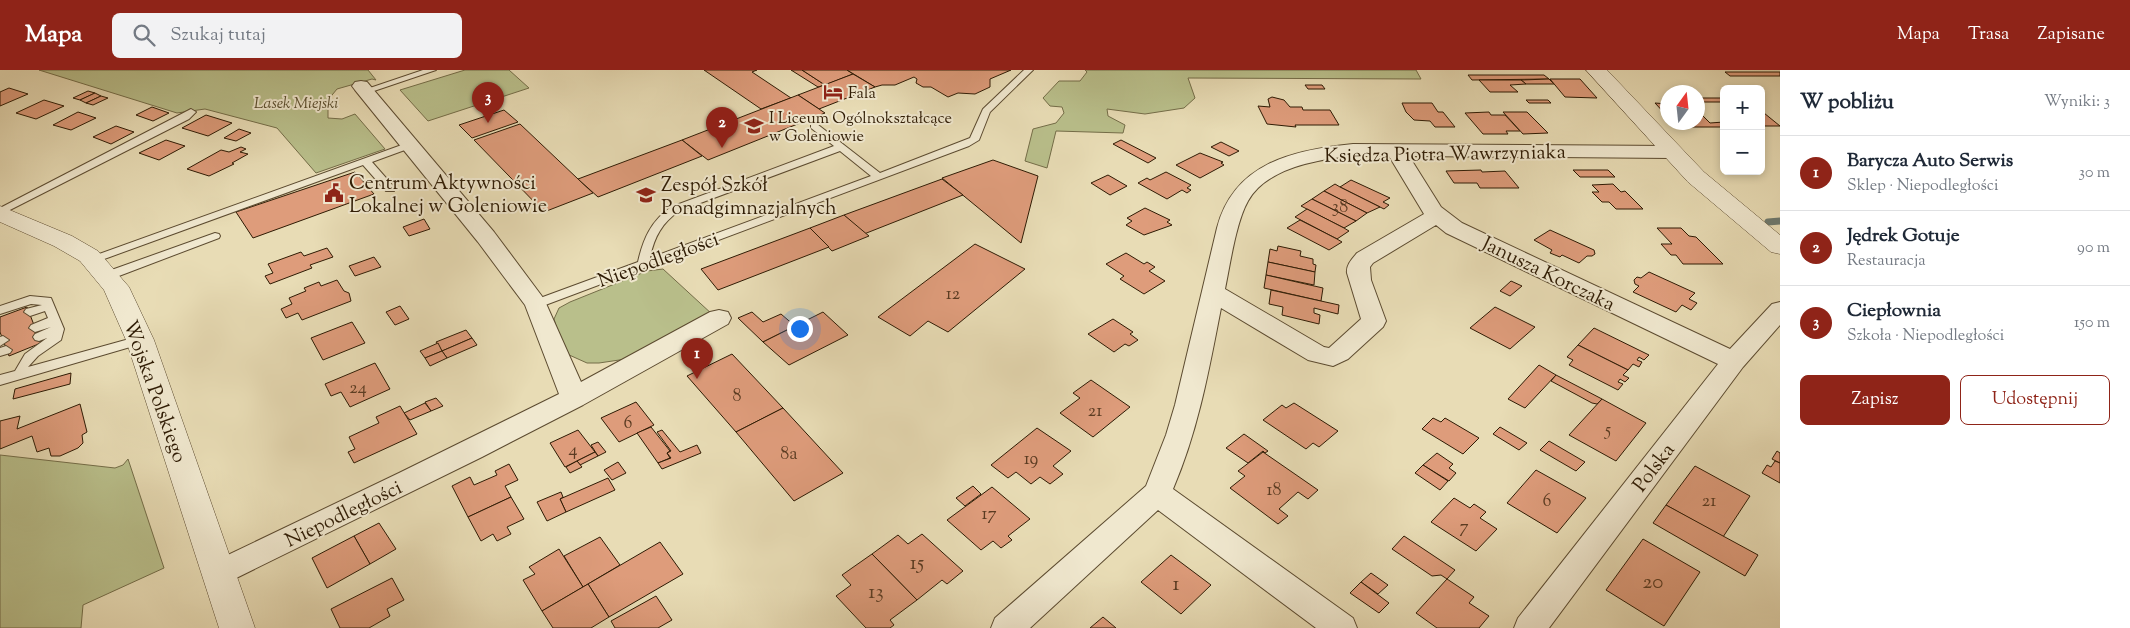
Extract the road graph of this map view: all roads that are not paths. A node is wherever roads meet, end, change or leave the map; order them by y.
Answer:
1 (432, 70) edge
2 (1029, 70) edge
3 (1596, 70) edge
4 (363, 88) joint
5 (191, 112) dead end
6 (814, 126) dead end
7 (410, 145) junction
8 (841, 147) junction
9 (1395, 150) junction
10 (1672, 152) junction
11 (365, 161) junction
12 (879, 177) junction
13 (390, 189) dead end
14 (0, 213) edge
15 (1437, 216) junction
16 (215, 236) dead end
17 (1780, 247) edge
18 (643, 264) junction
19 (100, 268) junction
20 (1212, 292) junction
21 (536, 304) junction
22 (50, 306) junction
23 (0, 310) edge
24 (1780, 310) edge
25 (30, 312) dead end
26 (719, 318) dead end
27 (56, 325) junction
28 (37, 332) dead end
29 (140, 340) junction
30 (1734, 361) junction
31 (20, 374) junction
32 (0, 380) edge
33 (574, 398) junction
34 (1157, 493) junction
35 (220, 573) junction
36 (237, 628) edge
37 (1007, 628) edge
38 (1341, 628) edge
39 (1530, 628) edge

1 - 4 lane
2 - 12 lane, Niepodległości
3 - 10 street
4 - 7 street
5 - 14 lane
6 - 8 lane
7 - 11 lane
7 - 21 street
8 - 12 lane
8 - 18 lane
9 - 10 street, Księdza Piotra Wawrzyniaka
9 - 15 street, Janusza Korczaka
9 - 20 street, Księdza Piotra Wawrzyniaka
10 - 17 street
11 - 13 lane
11 - 19 lane
12 - 18 lane, Niepodległości
14 - 19 street, Wojska Polskiego
15 - 20 street
15 - 30 street, Janusza Korczaka
16 - 19 lane
18 - 21 lane, Niepodległości
19 - 29 street, Wojska Polskiego
20 - 34 street, Księdza Piotra Wawrzyniaka
21 - 33 street
22 - 23 lane
22 - 25 lane
22 - 27 lane
24 - 30 street, Polska
26 - 33 street, Niepodległości
27 - 28 lane
27 - 31 lane
29 - 31 lane
29 - 35 street, Wojska Polskiego
30 - 39 street, Polska
31 - 32 lane
33 - 35 street, Niepodległości
34 - 37 street, Księdza Piotra Wawrzyniaka
34 - 38 street
35 - 36 street, Wojska Polskiego

